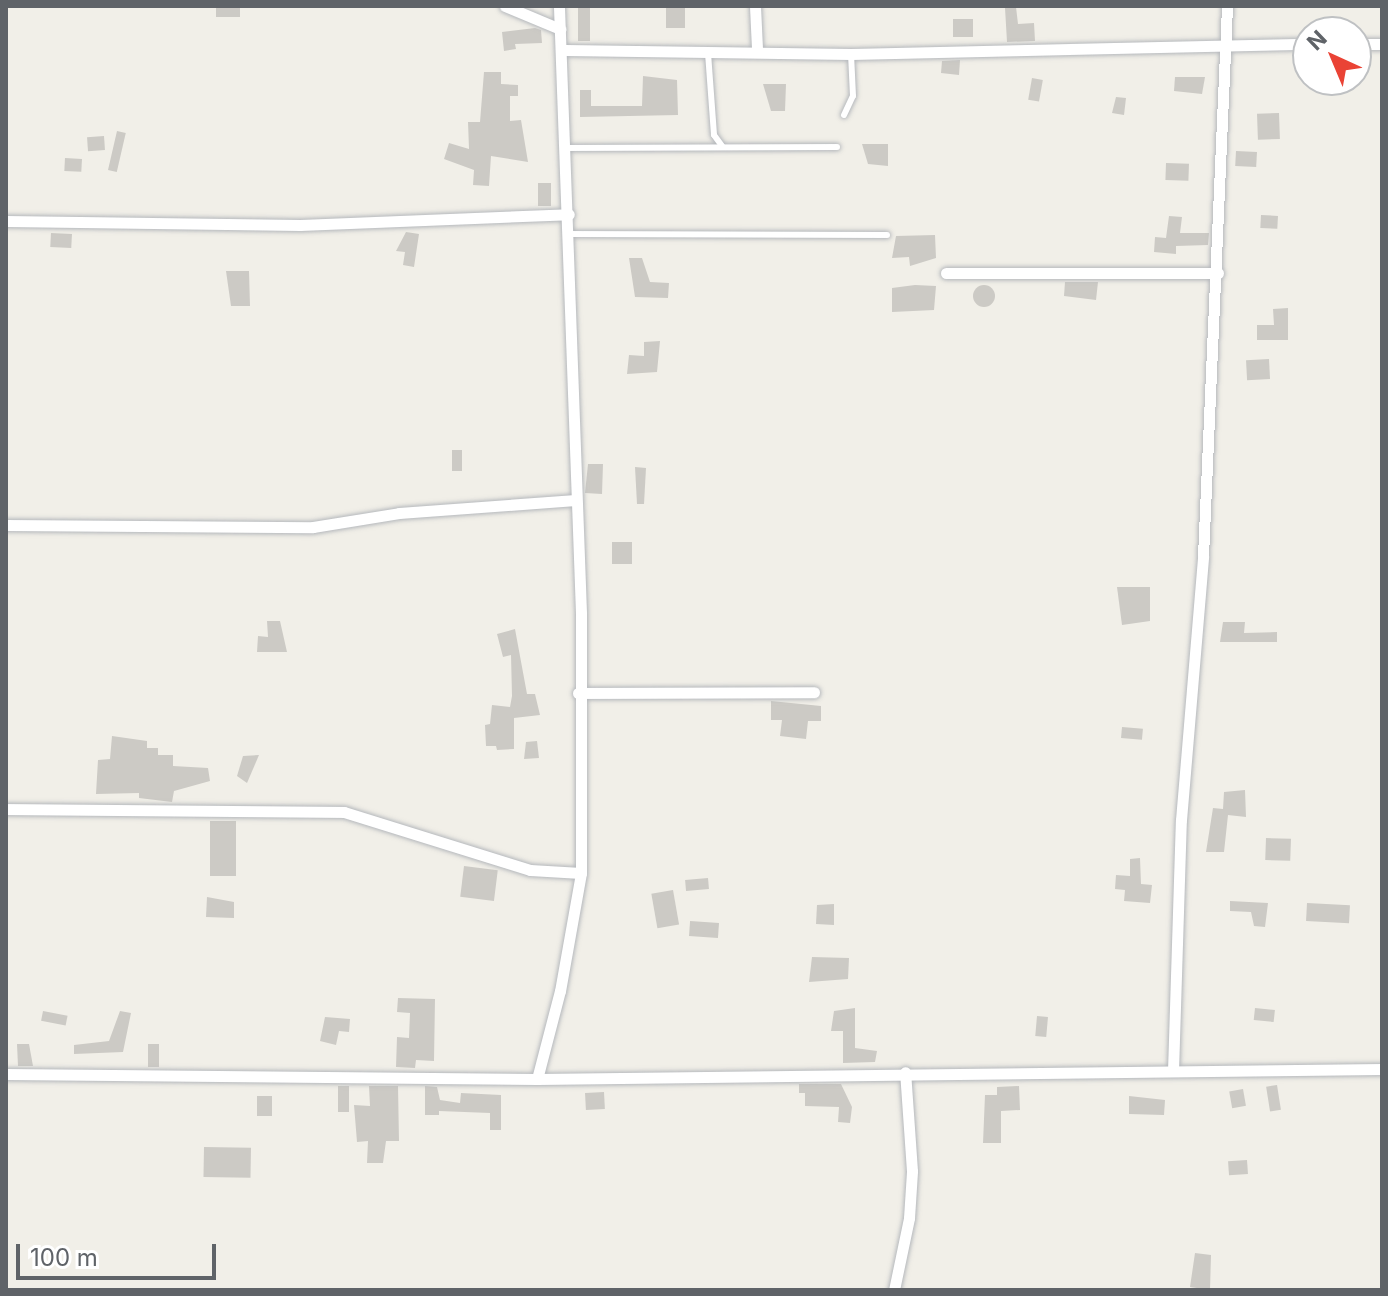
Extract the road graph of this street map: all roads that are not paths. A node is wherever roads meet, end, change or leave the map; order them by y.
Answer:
1 (505, 6) edge
2 (559, 6) edge
3 (755, 6) edge
4 (1227, 6) edge
5 (560, 29) junction
6 (1292, 44) edge
7 (1224, 45) junction
8 (707, 49) junction
9 (757, 49) junction
10 (565, 50) junction
11 (851, 54) junction
12 (844, 115) dead end
13 (722, 147) junction
14 (837, 147) dead end
15 (566, 148) junction
16 (569, 214) junction
17 (6, 221) edge
18 (569, 234) junction
19 (887, 235) dead end
20 (946, 273) dead end
21 (1218, 273) junction
22 (576, 500) junction
23 (6, 525) edge
24 (814, 692) dead end
25 (578, 693) junction
26 (6, 809) edge
27 (581, 873) junction
28 (1382, 1069) edge
29 (1173, 1071) junction
30 (905, 1072) junction
31 (6, 1074) edge
32 (537, 1079) junction
33 (894, 1290) edge

1 - 5 street
2 - 5 street
3 - 9 street
4 - 7 street
5 - 10 street
6 - 7 street
7 - 11 street
7 - 21 street
8 - 9 street
8 - 10 street
8 - 13 lane
9 - 11 street
10 - 15 street
11 - 12 lane
13 - 14 lane
13 - 15 lane
15 - 16 street
16 - 17 street
16 - 18 street
18 - 19 lane
18 - 22 street
20 - 21 street
21 - 29 street
22 - 23 street
22 - 25 street
24 - 25 street
25 - 27 street
26 - 27 street
27 - 32 street
28 - 29 street
29 - 30 street
30 - 32 street
30 - 33 street
31 - 32 street

